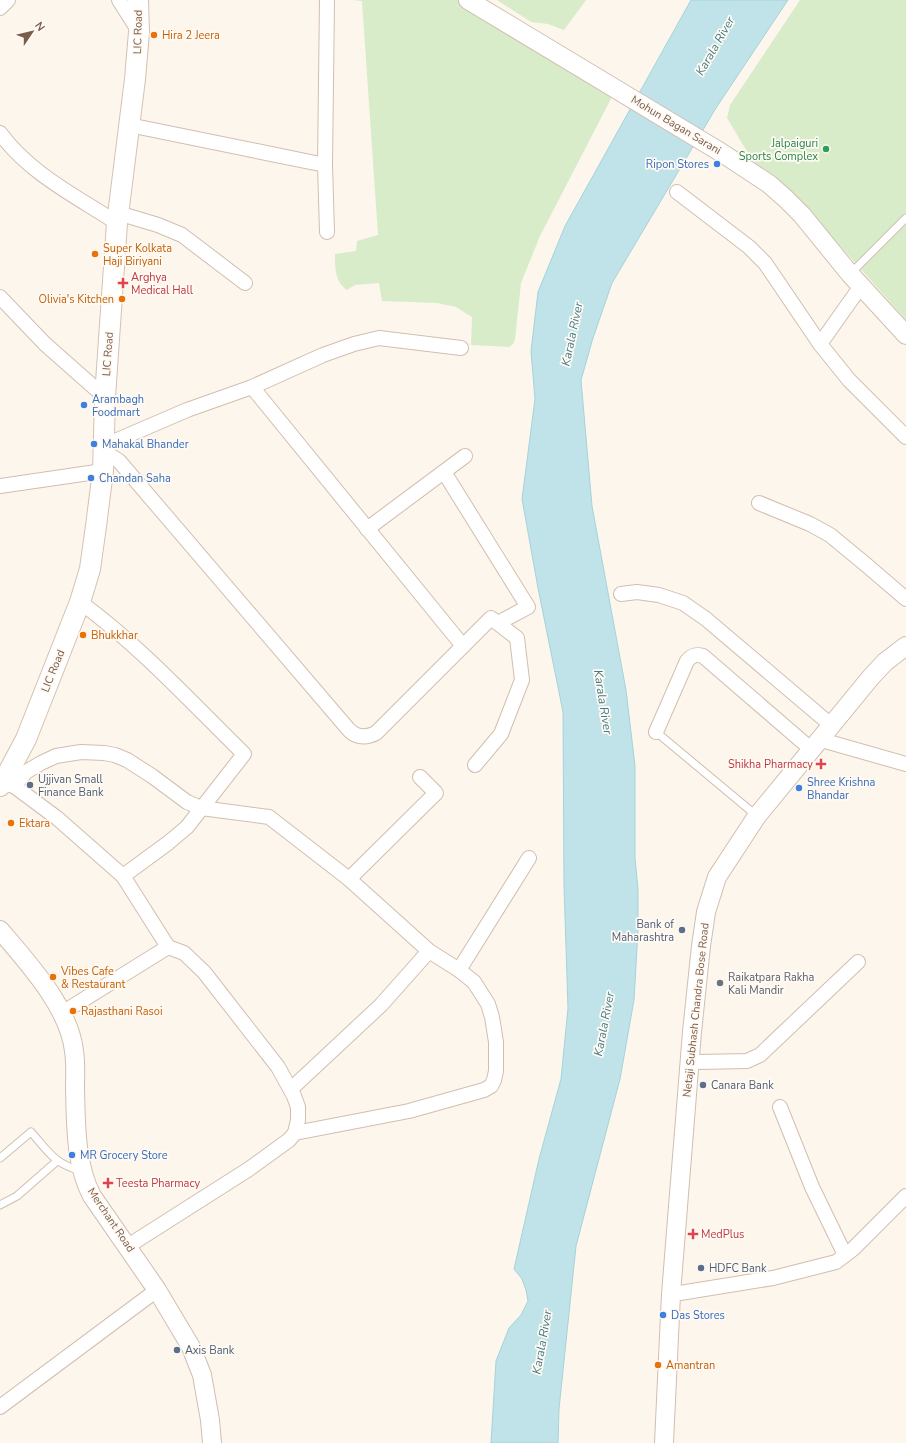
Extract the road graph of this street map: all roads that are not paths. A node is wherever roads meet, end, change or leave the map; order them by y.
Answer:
1 (8, 0) edge
2 (119, 0) edge
3 (138, 0) edge
4 (327, 0) edge
5 (468, 0) edge
6 (0, 8) edge
7 (139, 32) junction
8 (129, 125) junction
9 (0, 133) edge
10 (326, 165) junction
11 (677, 192) dead end
12 (118, 218) junction
13 (906, 218) edge
14 (327, 232) dead end
15 (856, 280) junction
16 (245, 283) dead end
17 (0, 297) edge
18 (906, 335) edge
19 (820, 344) junction
20 (461, 348) dead end
21 (252, 387) junction
22 (105, 397) junction
23 (906, 437) edge
24 (103, 450) junction
25 (465, 456) dead end
26 (103, 471) junction
27 (444, 472) junction
28 (0, 486) edge
29 (758, 503) dead end
30 (367, 529) junction
31 (621, 594) dead end
32 (906, 599) edge
33 (80, 602) junction
34 (498, 623) junction
35 (462, 646) junction
36 (906, 646) edge
37 (906, 651) edge
38 (654, 730) joint
39 (823, 739) junction
40 (475, 764) dead end
41 (906, 764) edge
42 (420, 777) dead end
43 (5, 785) edge
44 (200, 808) junction
45 (760, 818) junction
46 (529, 858) dead end
47 (123, 876) junction
48 (349, 879) junction
49 (0, 930) edge
50 (168, 947) junction
51 (429, 951) junction
52 (858, 962) dead end
53 (459, 970) junction
54 (62, 1013) junction
55 (694, 1063) junction
56 (291, 1089) junction
57 (780, 1107) dead end
58 (294, 1133) junction
59 (0, 1158) edge
60 (57, 1161) junction
61 (84, 1172) junction
62 (906, 1196) edge
63 (0, 1205) edge
64 (128, 1246) junction
65 (845, 1255) junction
66 (157, 1290) junction
67 (676, 1294) junction
68 (0, 1407) edge
69 (212, 1443) edge
70 (664, 1443) edge
71 (672, 1443) edge

1 - 6 street
2 - 7 street
3 - 7 main road, LIC Road
4 - 10 street
5 - 15 street, Mohun Bagan Sarani
7 - 8 main road, LIC Road
8 - 10 street
8 - 12 main road, LIC Road
9 - 12 street
10 - 14 street
11 - 19 street
12 - 16 street
12 - 22 main road, LIC Road
13 - 15 lane
15 - 18 street, Mohun Bagan Sarani
15 - 19 street
17 - 22 street
19 - 23 street
20 - 21 street
21 - 24 street
21 - 30 street
22 - 24 main road, LIC Road
24 - 26 main road, LIC Road
24 - 35 street
25 - 27 street
26 - 28 street
26 - 33 main road, LIC Road
27 - 30 street
27 - 34 street
29 - 32 street
30 - 35 street
31 - 39 street
33 - 43 main road, LIC Road
33 - 44 street
34 - 35 street
34 - 40 street
36 - 39 street, Netaji Subhash Chandra Bose Road
37 - 39 street, Netaji Subhash Chandra Bose Road
38 - 39 street
38 - 45 lane
39 - 41 street
39 - 45 street, Netaji Subhash Chandra Bose Road
42 - 48 street
43 - 44 street
43 - 47 street
44 - 47 street
44 - 48 street
45 - 55 street, Netaji Subhash Chandra Bose Road
46 - 53 street
47 - 50 street
48 - 51 street
49 - 54 street, Merchant Road
50 - 54 street
50 - 56 street
51 - 53 street
51 - 56 street
52 - 55 street
53 - 58 street
54 - 61 street, Merchant Road
55 - 67 street, Netaji Subhash Chandra Bose Road
56 - 58 street
57 - 65 street
58 - 64 street
59 - 60 lane
60 - 61 lane
60 - 63 lane
61 - 64 street, Merchant Road
62 - 65 street
64 - 66 street, Merchant Road
65 - 67 street
66 - 68 street
66 - 69 street, Merchant Road
67 - 70 street, Netaji Subhash Chandra Bose Road
67 - 71 street, Netaji Subhash Chandra Bose Road

